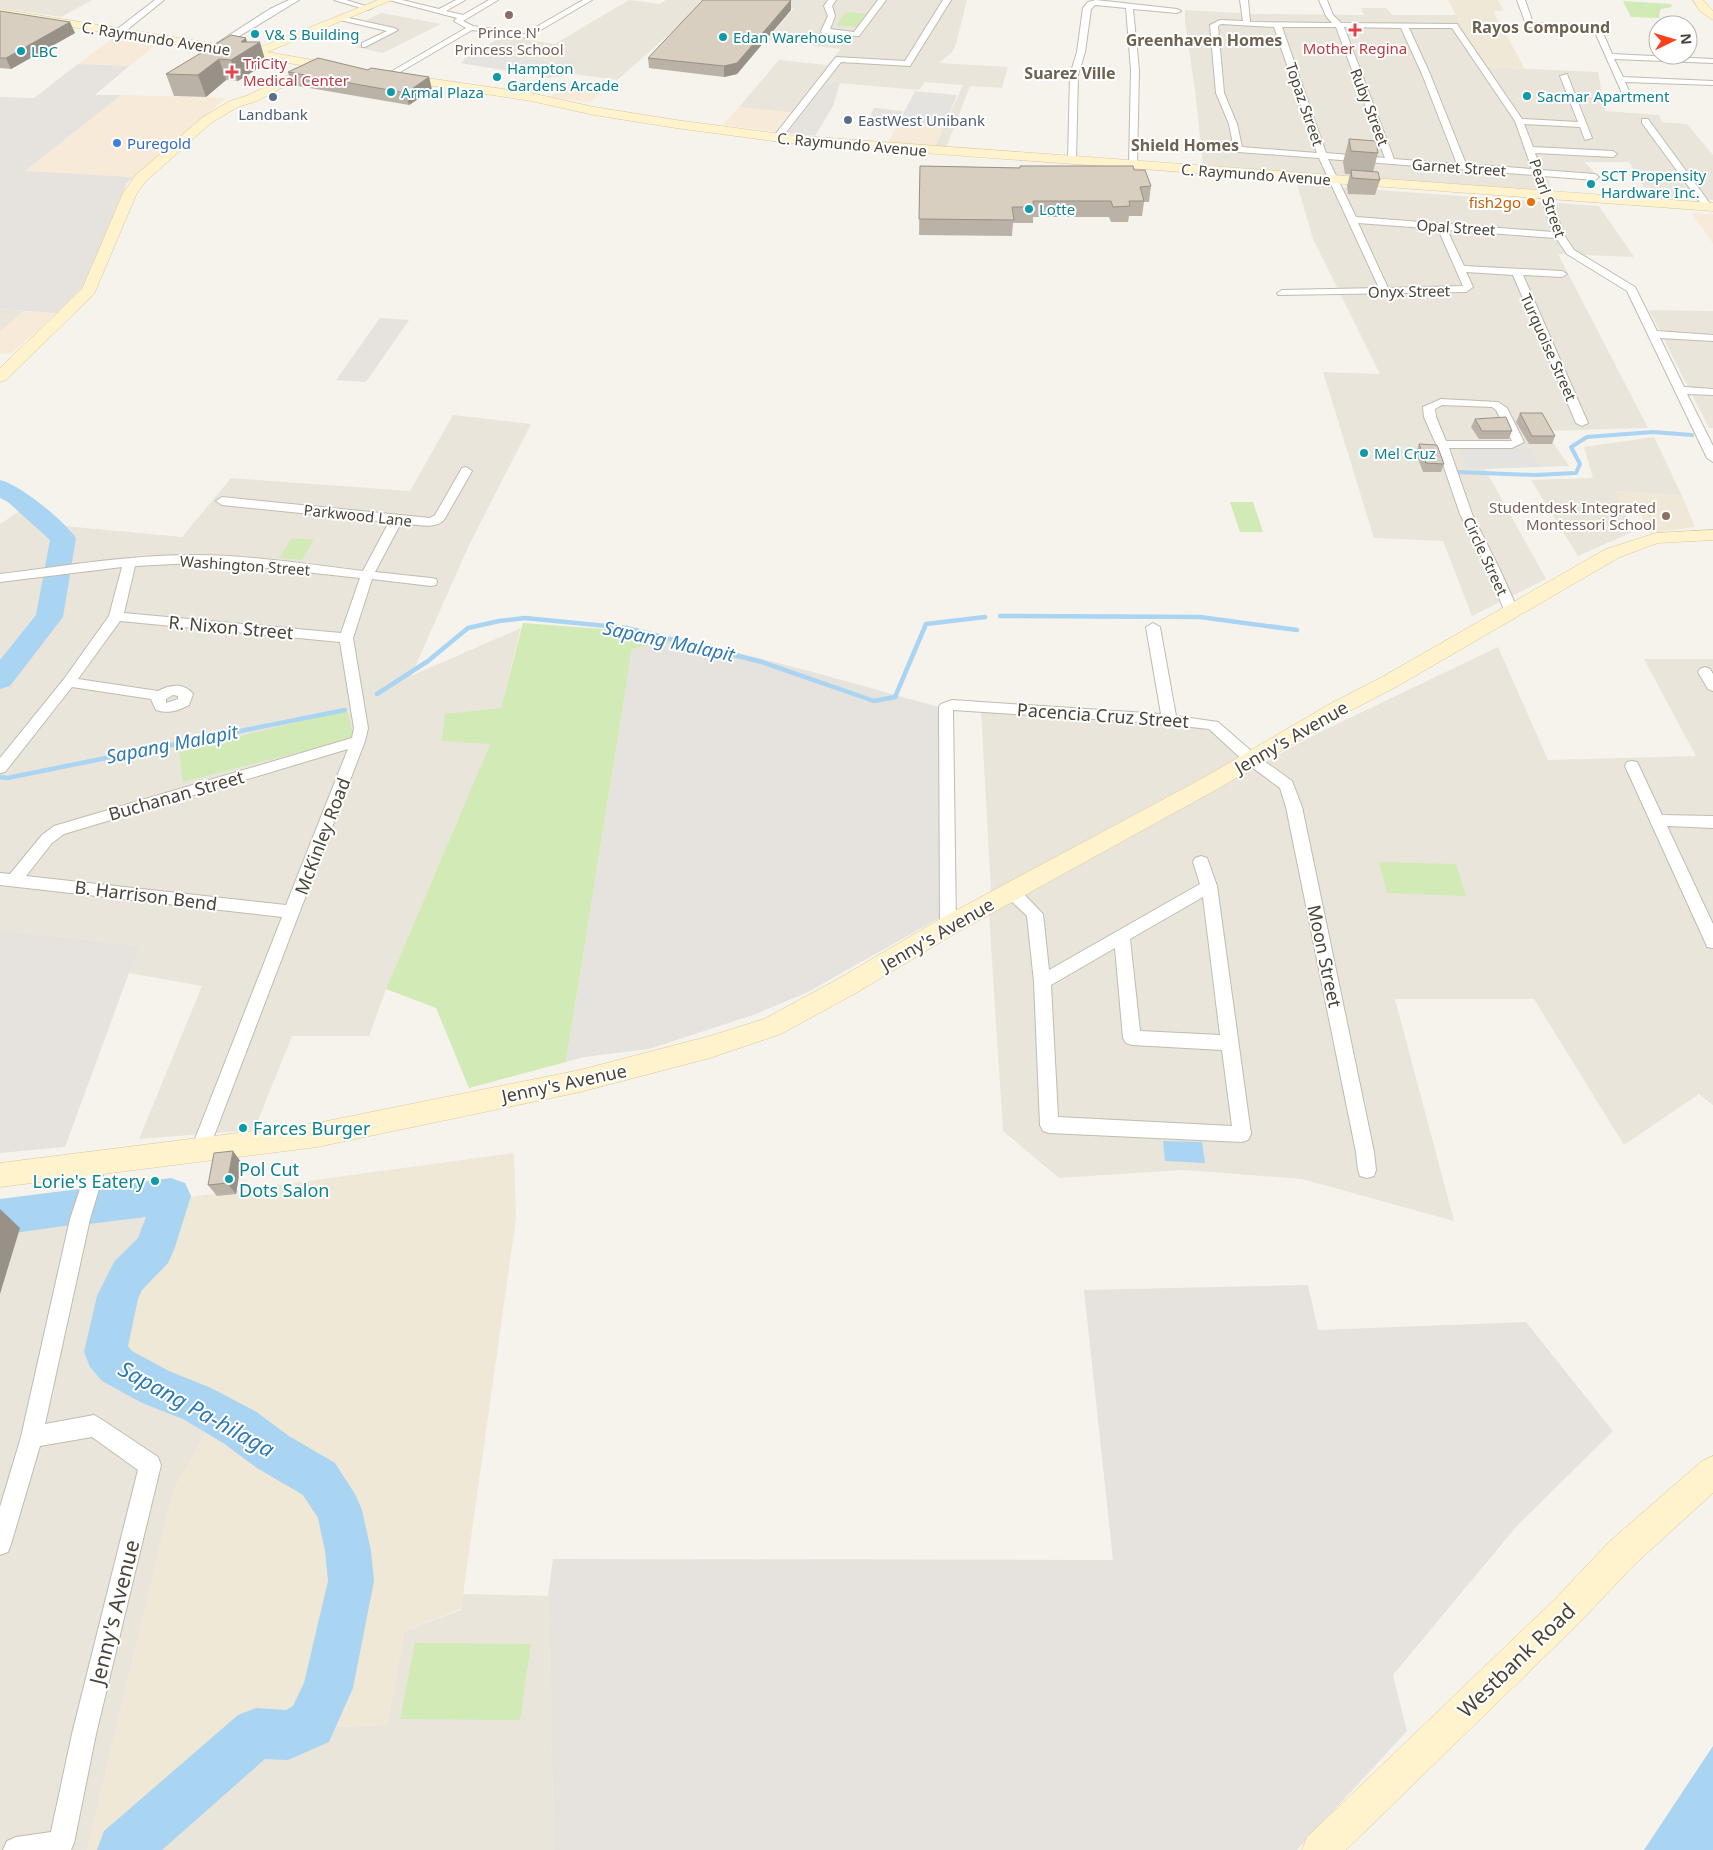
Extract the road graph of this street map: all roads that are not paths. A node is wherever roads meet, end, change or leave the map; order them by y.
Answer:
1 (160, 0) edge
2 (294, 0) edge
3 (338, 0) edge
4 (387, 0) edge
5 (393, 0) edge
6 (461, 0) edge
7 (494, 0) edge
8 (588, 0) edge
9 (832, 0) edge
10 (882, 0) edge
11 (947, 0) edge
12 (1244, 0) edge
13 (1322, 0) edge
14 (1521, 0) edge
15 (1698, 0) edge
16 (1099, 1) edge
17 (1129, 6) junction
18 (368, 8) junction
19 (1176, 11) dead end
20 (0, 12) edge
21 (439, 12) junction
22 (1713, 17) edge
23 (343, 18) junction
24 (460, 18) junction
25 (1247, 24) junction
26 (1278, 24) junction
27 (1339, 25) junction
28 (1404, 26) junction
29 (471, 28) junction
30 (119, 32) junction
31 (366, 45) dead end
32 (216, 47) junction
33 (256, 54) junction
34 (1610, 56) junction
35 (302, 61) junction
36 (1713, 61) edge
37 (318, 64) junction
38 (353, 70) edge
39 (385, 75) joint
40 (1564, 76) dead end
41 (1621, 79) junction
42 (1713, 83) edge
43 (1625, 91) dead end
44 (234, 104) junction
45 (1520, 121) junction
46 (1645, 121) dead end
47 (1582, 125) junction
48 (777, 138) junction
49 (1588, 138) dead end
50 (1531, 150) junction
51 (1613, 154) dead end
52 (1323, 157) junction
53 (1072, 160) junction
54 (1391, 162) junction
55 (1133, 164) junction
56 (1463, 167) junction
57 (1537, 172) junction
58 (1595, 177) dead end
59 (1333, 179) junction
60 (1546, 196) junction
61 (1710, 207) edge
62 (1352, 220) junction
63 (1441, 226) junction
64 (1559, 235) junction
65 (1460, 269) junction
66 (1516, 271) junction
67 (1562, 274) dead end
68 (1386, 291) junction
69 (1282, 292) dead end
70 (1654, 334) junction
71 (1713, 338) edge
72 (0, 377) edge
73 (1681, 390) junction
74 (1713, 392) edge
75 (1582, 423) dead end
76 (1442, 444) junction
77 (1713, 458) edge
78 (466, 471) dead end
79 (222, 501) dead end
80 (397, 519) junction
81 (1713, 536) edge
82 (130, 562) junction
83 (66, 569) joint
84 (45, 571) joint
85 (367, 575) junction
86 (0, 578) edge
87 (431, 582) dead end
88 (1512, 610) junction
89 (116, 616) junction
90 (1153, 627) dead end
91 (346, 638) junction
92 (1705, 672) dead end
93 (69, 682) junction
94 (1713, 686) edge
95 (160, 696) dead end
96 (1169, 719) junction
97 (358, 741) junction
98 (1251, 759) junction
99 (1632, 766) dead end
100 (0, 768) edge
101 (1658, 820) junction
102 (1713, 822) edge
103 (1201, 862) dead end
104 (7, 879) edge
105 (1208, 886) junction
106 (1011, 891) junction
107 (292, 912) junction
108 (948, 926) junction
109 (1122, 937) junction
110 (1713, 942) edge
111 (1042, 982) junction
112 (1229, 1043) junction
113 (200, 1149) junction
114 (98, 1162) junction
115 (1367, 1170) dead end
116 (0, 1175) edge
117 (32, 1437) junction
118 (1713, 1472) edge
119 (0, 1544) edge
120 (16, 1850) edge
121 (1320, 1850) edge

1 - 30 street
2 - 32 street
3 - 18 street
4 - 18 main road
5 - 21 street
6 - 21 street
7 - 24 street
8 - 29 street
9 - 10 street
11 - 48 street
12 - 25 street
13 - 27 street, Ruby Street
14 - 34 street
15 - 22 main road
16 - 17 street
16 - 53 street
17 - 19 street
17 - 55 street
18 - 23 main road
20 - 30 main road, C. Raymundo Avenue
21 - 24 street
23 - 31 street
23 - 33 main road
24 - 29 street
25 - 26 street
25 - 52 street, Garnet Street
26 - 27 street
26 - 52 street, Topaz Street
27 - 28 street
27 - 54 street, Ruby Street
28 - 45 street, Pearl Street
28 - 56 street
29 - 39 street
30 - 32 main road, C. Raymundo Avenue
32 - 33 main road, C. Raymundo Avenue
33 - 35 main road, C. Raymundo Avenue
34 - 36 street
34 - 41 street
35 - 37 main road, C. Raymundo Avenue
35 - 44 main road
37 - 38 main road, C. Raymundo Avenue
37 - 44 main road
39 - 48 main road, C. Raymundo Avenue
40 - 47 street
41 - 42 street
41 - 43 street
44 - 72 main road
45 - 47 street
45 - 50 street, Pearl Street
46 - 61 street
47 - 49 street
48 - 53 main road, C. Raymundo Avenue
50 - 51 street
50 - 57 street, Pearl Street
52 - 54 street, Garnet Street
52 - 59 street, Topaz Street
53 - 55 main road, C. Raymundo Avenue
54 - 56 street, Garnet Street
55 - 59 main road, C. Raymundo Avenue
56 - 57 street, Garnet Street
57 - 58 street, Garnet Street
57 - 60 street, Pearl Street
59 - 60 main road, C. Raymundo Avenue
59 - 62 street, Topaz Street
60 - 61 main road, C. Raymundo Avenue
60 - 64 street, Pearl Street
62 - 63 street, Opal Street
62 - 68 street, Topaz Street
63 - 64 street, Opal Street
63 - 65 street, Onyx Street
64 - 70 street, Pearl Street
65 - 66 street
65 - 68 street, Onyx Street
66 - 67 street
66 - 75 street, Turquoise Street
68 - 69 street, Onyx Street
70 - 71 street
70 - 73 street, Pearl Street
73 - 74 street
73 - 77 street, Pearl Street
76 - 76 street, Circle Street
76 - 88 street, Circle Street
78 - 80 street, Parkwood Lane
79 - 80 street, Parkwood Lane
80 - 85 street, McKinley Road
81 - 88 main road, Jenny's Avenue
82 - 83 street, Washington Street
82 - 85 street, Washington Street
82 - 89 street
83 - 84 street, Washington Street
84 - 86 street, Washington Street
85 - 87 street, Washington Street
85 - 91 street, McKinley Road
88 - 98 main road, Jenny's Avenue
89 - 91 street, R. Nixon Street
89 - 93 street
90 - 96 street
91 - 97 street, McKinley Road
92 - 94 street
93 - 95 street
93 - 100 street
96 - 98 street, Pacencia Cruz Street
96 - 108 street, Pacencia Cruz Street
97 - 104 street, Buchanan Street
97 - 107 street, McKinley Road
98 - 106 main road, Jenny's Avenue
98 - 115 street, Moon Street
99 - 101 street
101 - 102 street
101 - 110 street
103 - 105 street
104 - 107 street, B. Harrison Bend
105 - 109 street
105 - 112 street
106 - 108 main road, Jenny's Avenue
106 - 111 street
107 - 113 street, McKinley Road
108 - 113 main road, Jenny's Avenue
109 - 111 street
109 - 112 street
111 - 112 street
113 - 114 main road, Jenny's Avenue
114 - 116 main road, Jenny's Avenue
114 - 117 street
117 - 119 street
117 - 120 street, Jenny's Avenue
118 - 121 main road, Westbank Road

